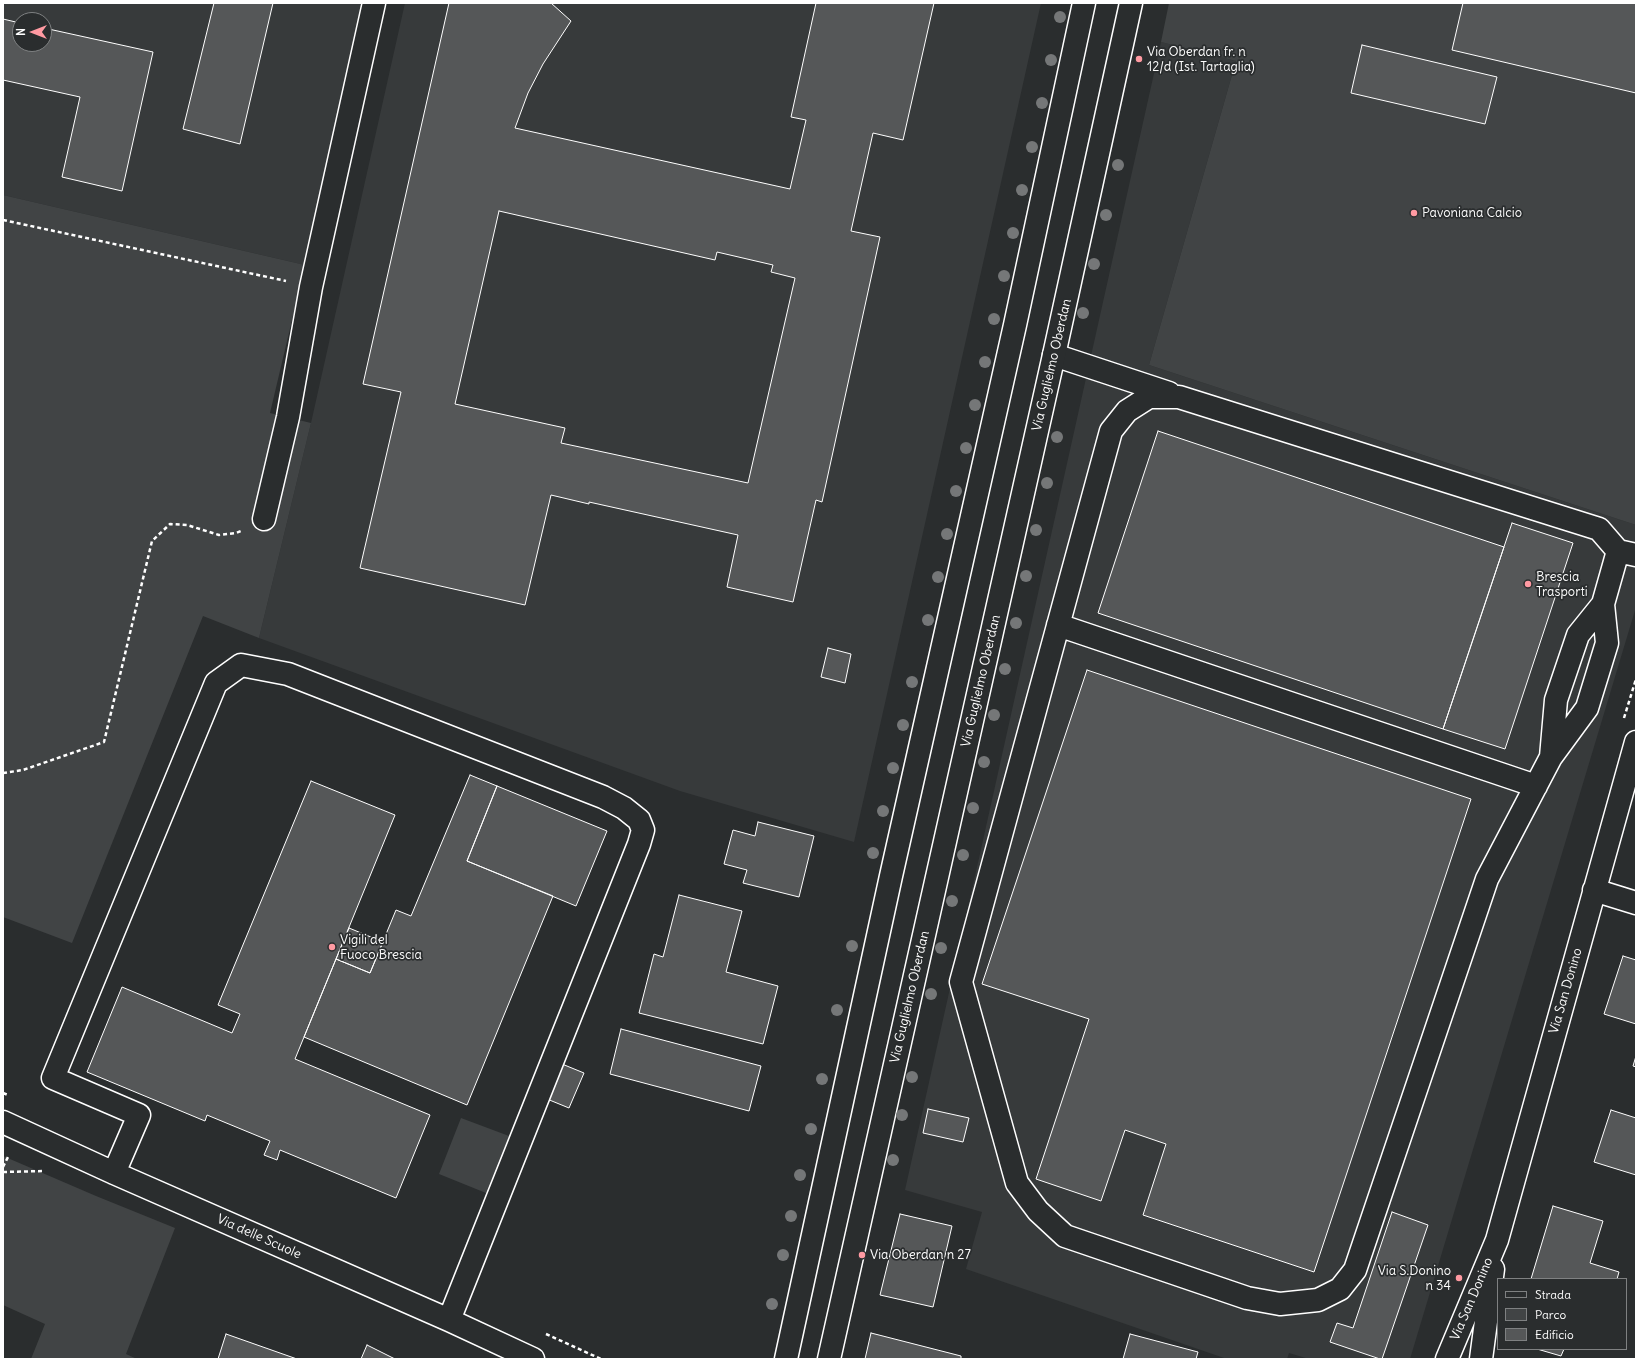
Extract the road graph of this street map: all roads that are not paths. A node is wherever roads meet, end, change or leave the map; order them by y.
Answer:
1 (374, 3) edge
2 (1084, 3) edge
3 (1131, 3) edge
4 (1054, 355) junction
5 (1179, 397) junction
6 (264, 519) road end
7 (1627, 553) edge
8 (1603, 604) junction
9 (1058, 625) junction
10 (1636, 742) edge
11 (1550, 757) junction
12 (1536, 786) junction
13 (1594, 890) junction
14 (1636, 903) edge
15 (3, 1122) edge
16 (114, 1173) junction
17 (1497, 1240) junction
18 (449, 1320) junction
19 (520, 1356) edge
20 (786, 1359) edge
21 (829, 1359) edge
22 (1447, 1359) edge
23 (1481, 1359) edge

1 - 6 main road
2 - 20 main road
3 - 4 main road, Via Guglielmo Oberdan
4 - 5 main road
4 - 21 main road, Via Guglielmo Oberdan
5 - 7 main road
5 - 9 main road
7 - 8 main road
8 - 11 main road
8 - 11 main road
9 - 12 main road
9 - 12 main road
10 - 13 main road, Via San Donino
11 - 12 main road
13 - 14 main road
13 - 17 main road, Via San Donino
15 - 16 main road, Via delle Scuole
16 - 18 main road, Via delle Scuole
16 - 18 main road
17 - 22 main road, Via San Donino
17 - 23 main road, Via San Donino
18 - 19 main road, Via delle Scuole

